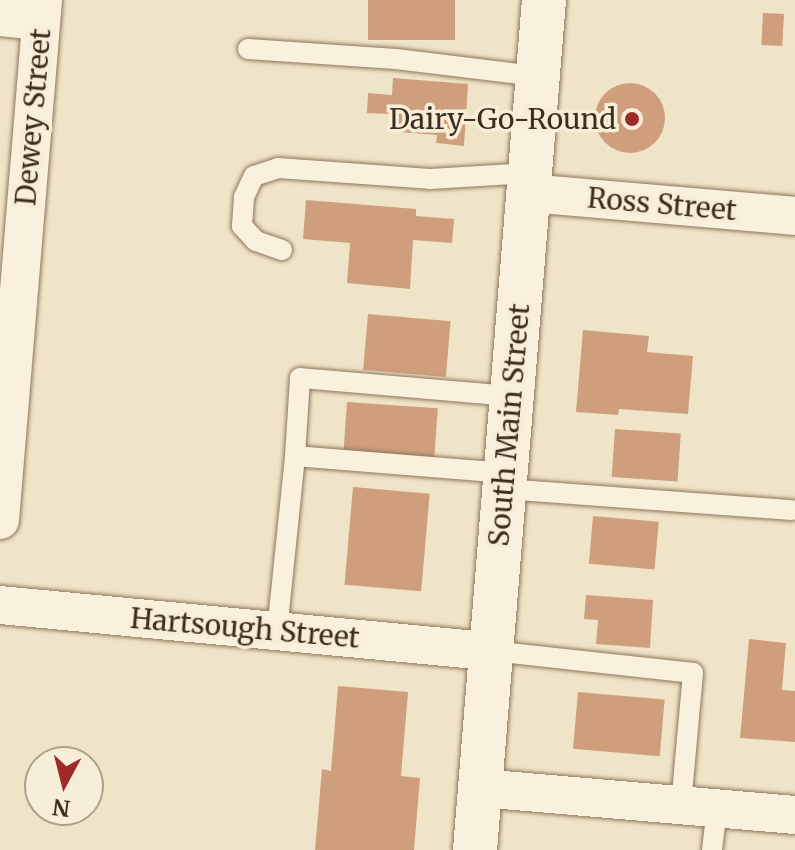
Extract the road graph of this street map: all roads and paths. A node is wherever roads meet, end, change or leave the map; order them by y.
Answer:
1 (544, 0) edge
2 (42, 10) edge
3 (0, 17) edge
4 (248, 49) dead end
5 (537, 76) junction
6 (529, 183) junction
7 (795, 216) edge
8 (282, 250) dead end
9 (512, 396) junction
10 (295, 456) junction
11 (504, 481) junction
12 (792, 510) dead end
13 (0, 520) edge
14 (0, 605) edge
15 (277, 631) junction
16 (491, 651) junction
17 (480, 788) junction
18 (699, 806) junction
19 (795, 815) edge
20 (475, 850) edge
21 (712, 850) edge

1 - 5 main road, South Main Street
2 - 3 street
2 - 13 street, Dewey Street
4 - 5 lane
5 - 6 main road, South Main Street
6 - 7 street, Ross Street
6 - 8 lane
6 - 9 main road, South Main Street
9 - 10 lane
9 - 11 main road, South Main Street
10 - 11 lane
10 - 15 lane
11 - 12 lane
11 - 16 main road, South Main Street
14 - 15 street, Hartsough Street
15 - 16 street, Hartsough Street
16 - 17 main road, South Main Street
16 - 18 lane
17 - 18 street
17 - 20 main road, South Main Street
18 - 19 street
18 - 21 lane

